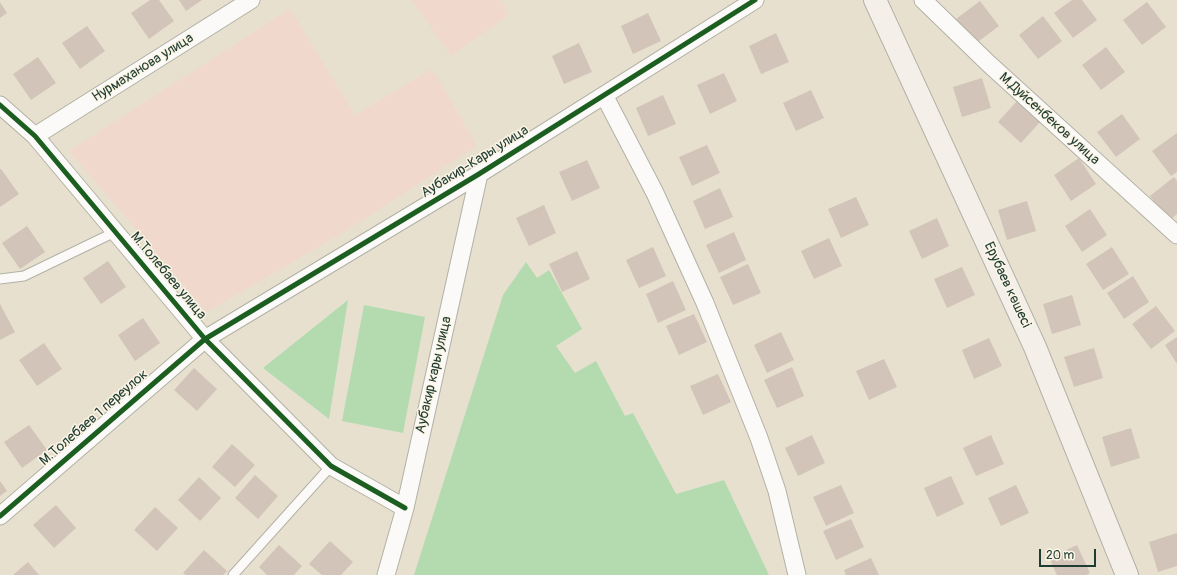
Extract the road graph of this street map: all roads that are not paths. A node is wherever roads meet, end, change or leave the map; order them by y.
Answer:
1 (251, 0) edge
2 (755, 0) edge
3 (875, 0) edge
4 (923, 0) edge
5 (604, 96) junction
6 (0, 105) edge
7 (36, 136) junction
8 (479, 174) junction
9 (115, 232) junction
10 (1177, 235) edge
11 (0, 279) edge
12 (205, 339) junction
13 (331, 466) junction
14 (404, 508) junction
15 (0, 516) edge
16 (233, 575) edge
17 (386, 575) edge
18 (797, 575) edge
19 (1127, 575) edge

1 - 7 street, Нурмаханова улица
2 - 5 street, Аубакир-Кары улица
3 - 19 main road, Ерубаев көшесі
4 - 10 street, М.Дуйсенбеков улица
5 - 8 street, Аубакир-Кары улица
5 - 18 street
6 - 7 street, М.Толебаев улица
7 - 9 street, М.Толебаев улица
8 - 12 street, Аубакир-Кары улица
8 - 14 street, Аубакир кары улица
9 - 11 lane
9 - 12 street, М.Толебаев улица
12 - 13 street, М.Толебаев улица
12 - 15 street, М.Толебаев 1 переулок
13 - 14 street, М.Толебаев улица
13 - 16 lane
14 - 17 street, Аубакир кары улица

